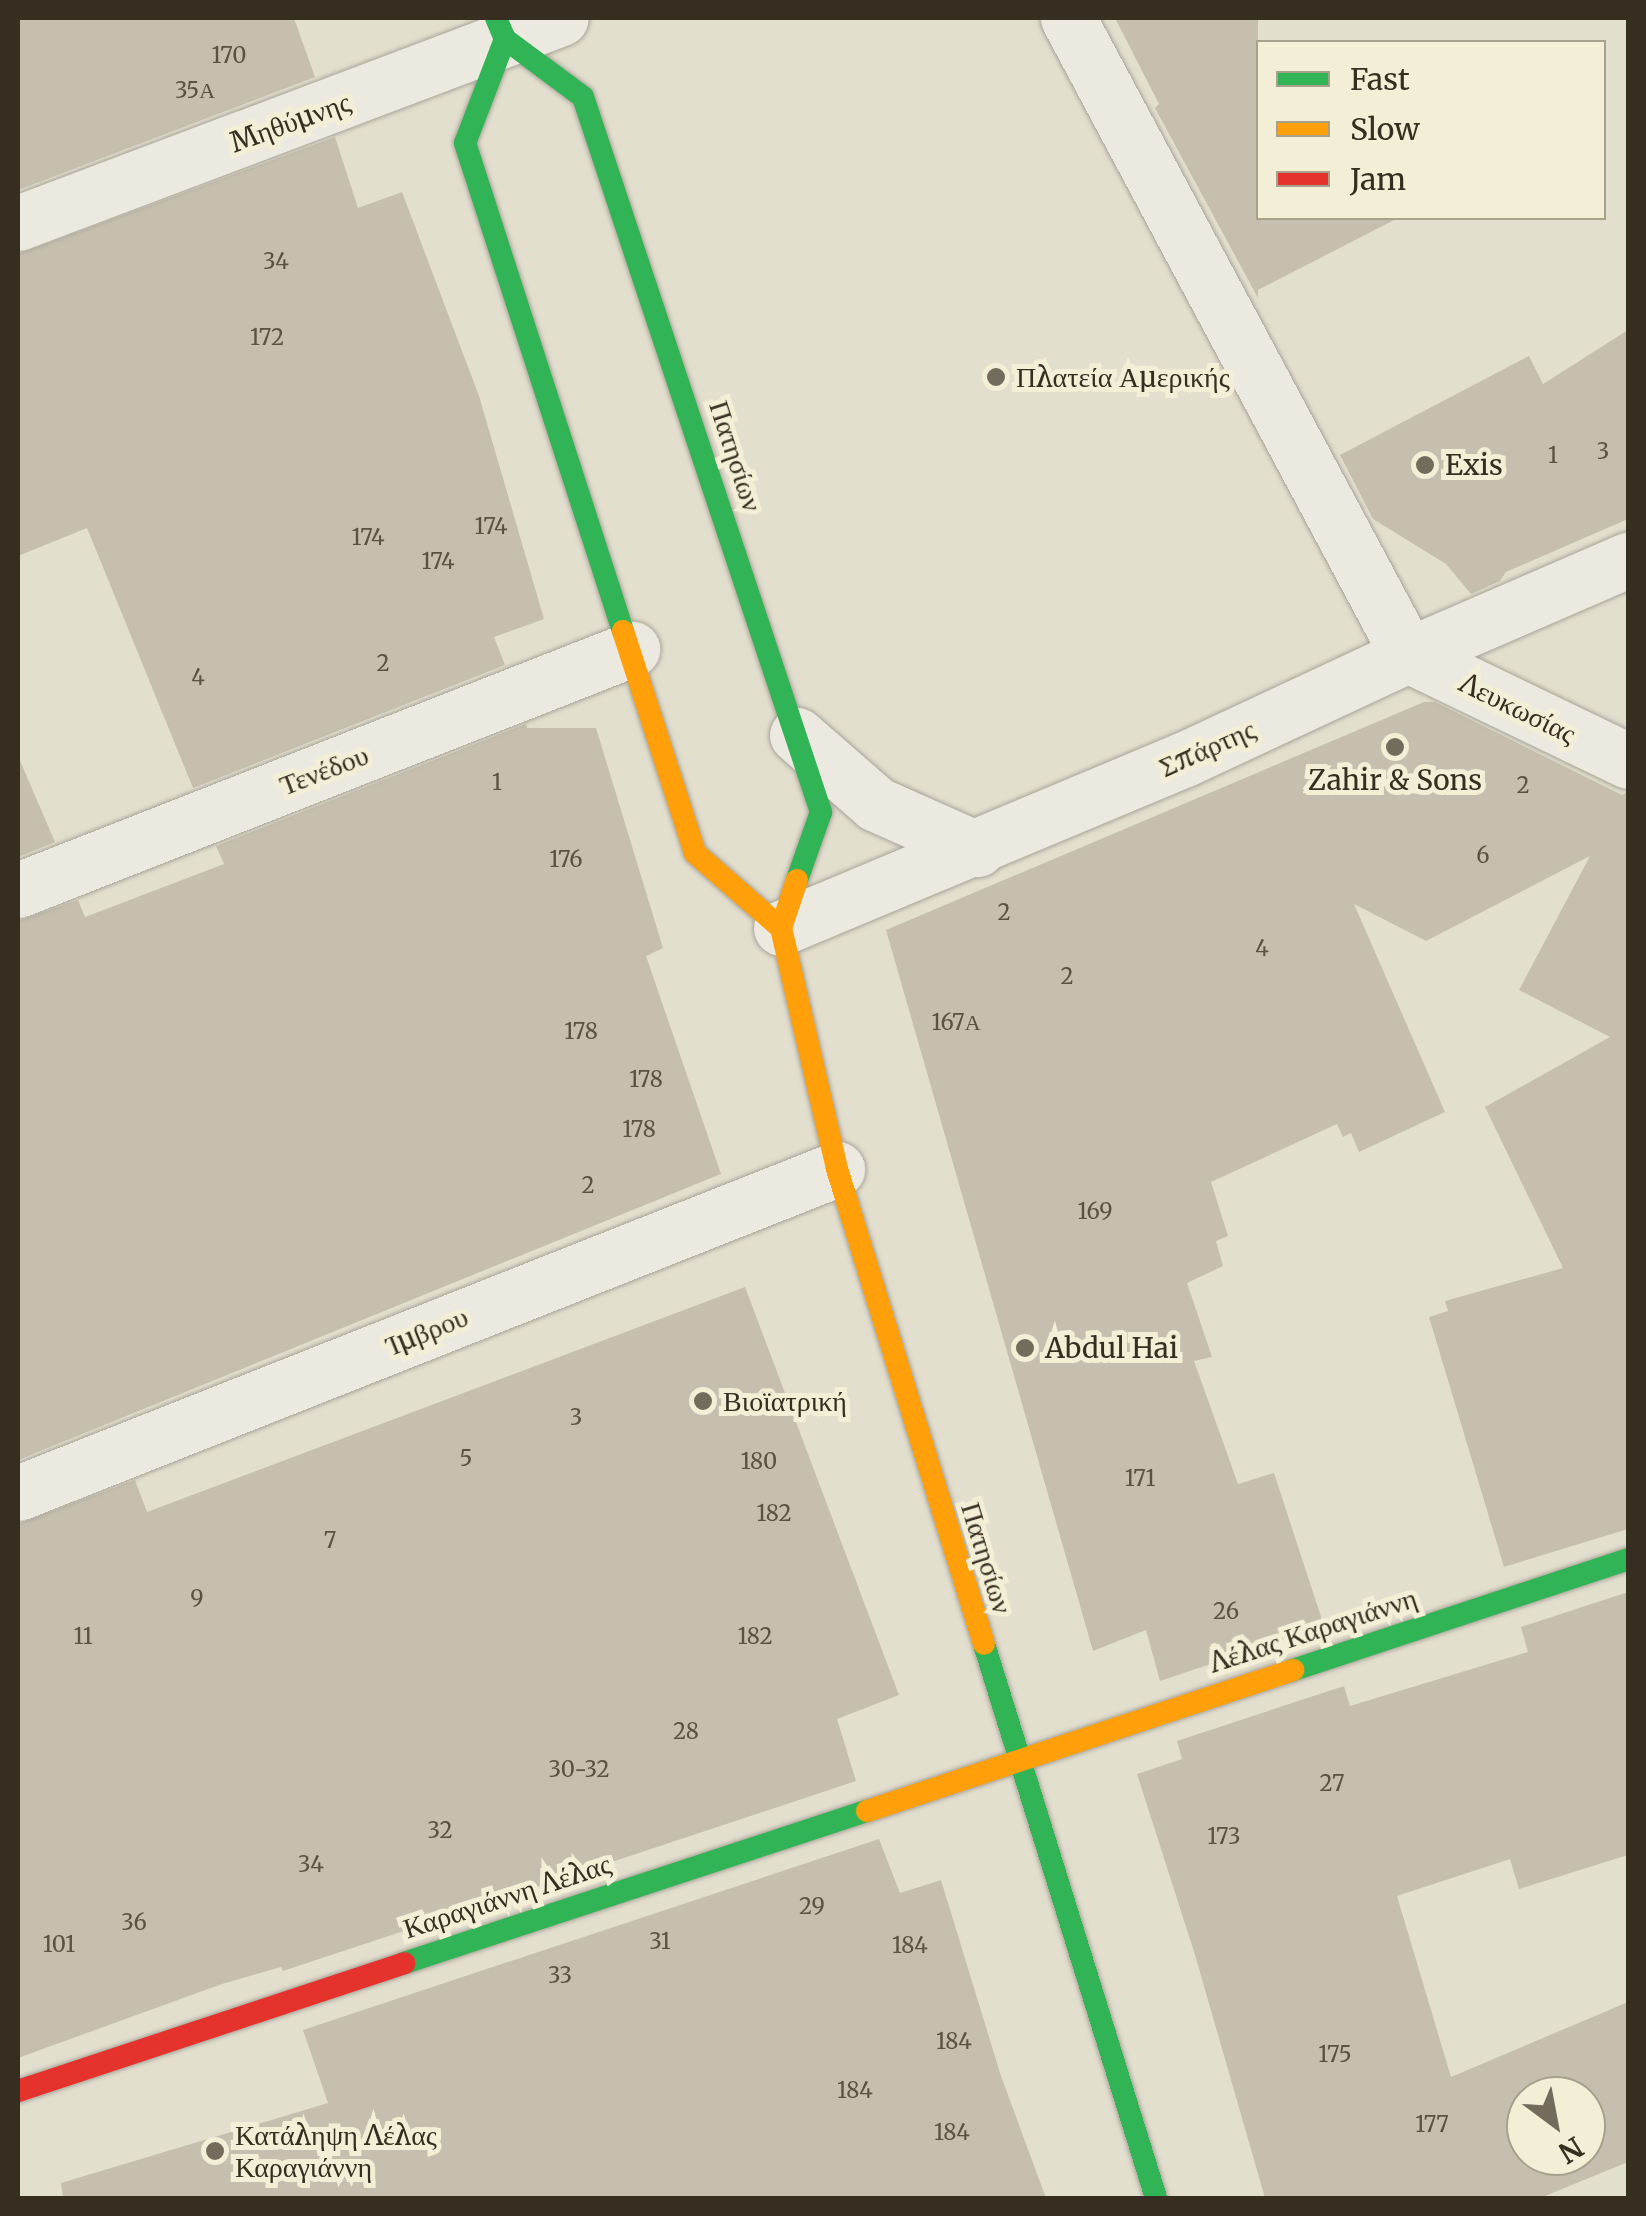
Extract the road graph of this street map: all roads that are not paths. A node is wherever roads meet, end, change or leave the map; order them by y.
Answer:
1 (561, 18) edge
2 (1068, 18) edge
3 (500, 28) edge
4 (18, 223) edge
5 (1628, 560) edge
6 (632, 650) junction
7 (1408, 655) junction
8 (797, 734) junction
9 (1628, 761) edge
10 (977, 848) junction
11 (18, 890) edge
12 (782, 928) junction
13 (837, 1169) junction
14 (18, 1493) edge
15 (1628, 1558) edge
16 (1017, 1760) junction
17 (18, 2091) edge
18 (1156, 2198) edge

1 - 3 street, Μηθύμνης
2 - 7 street
3 - 4 street, Μηθύμνης
3 - 6 main road
3 - 8 main road, Πατησίων
5 - 7 street, Σπάρτης
6 - 11 street, Τενέδου
6 - 12 main road
7 - 9 street, Λευκωσίας
7 - 10 street, Σπάρτης
8 - 10 street
8 - 12 main road, Πατησίων
10 - 12 street, Σπάρτης
12 - 13 main road, Πατησίων
13 - 14 street, Ίμβρου
13 - 16 main road, Πατησίων
15 - 16 main road, Λέλας Καραγιάννη
16 - 17 main road, Καραγιάννη Λέλας
16 - 18 main road, Πατησίων

